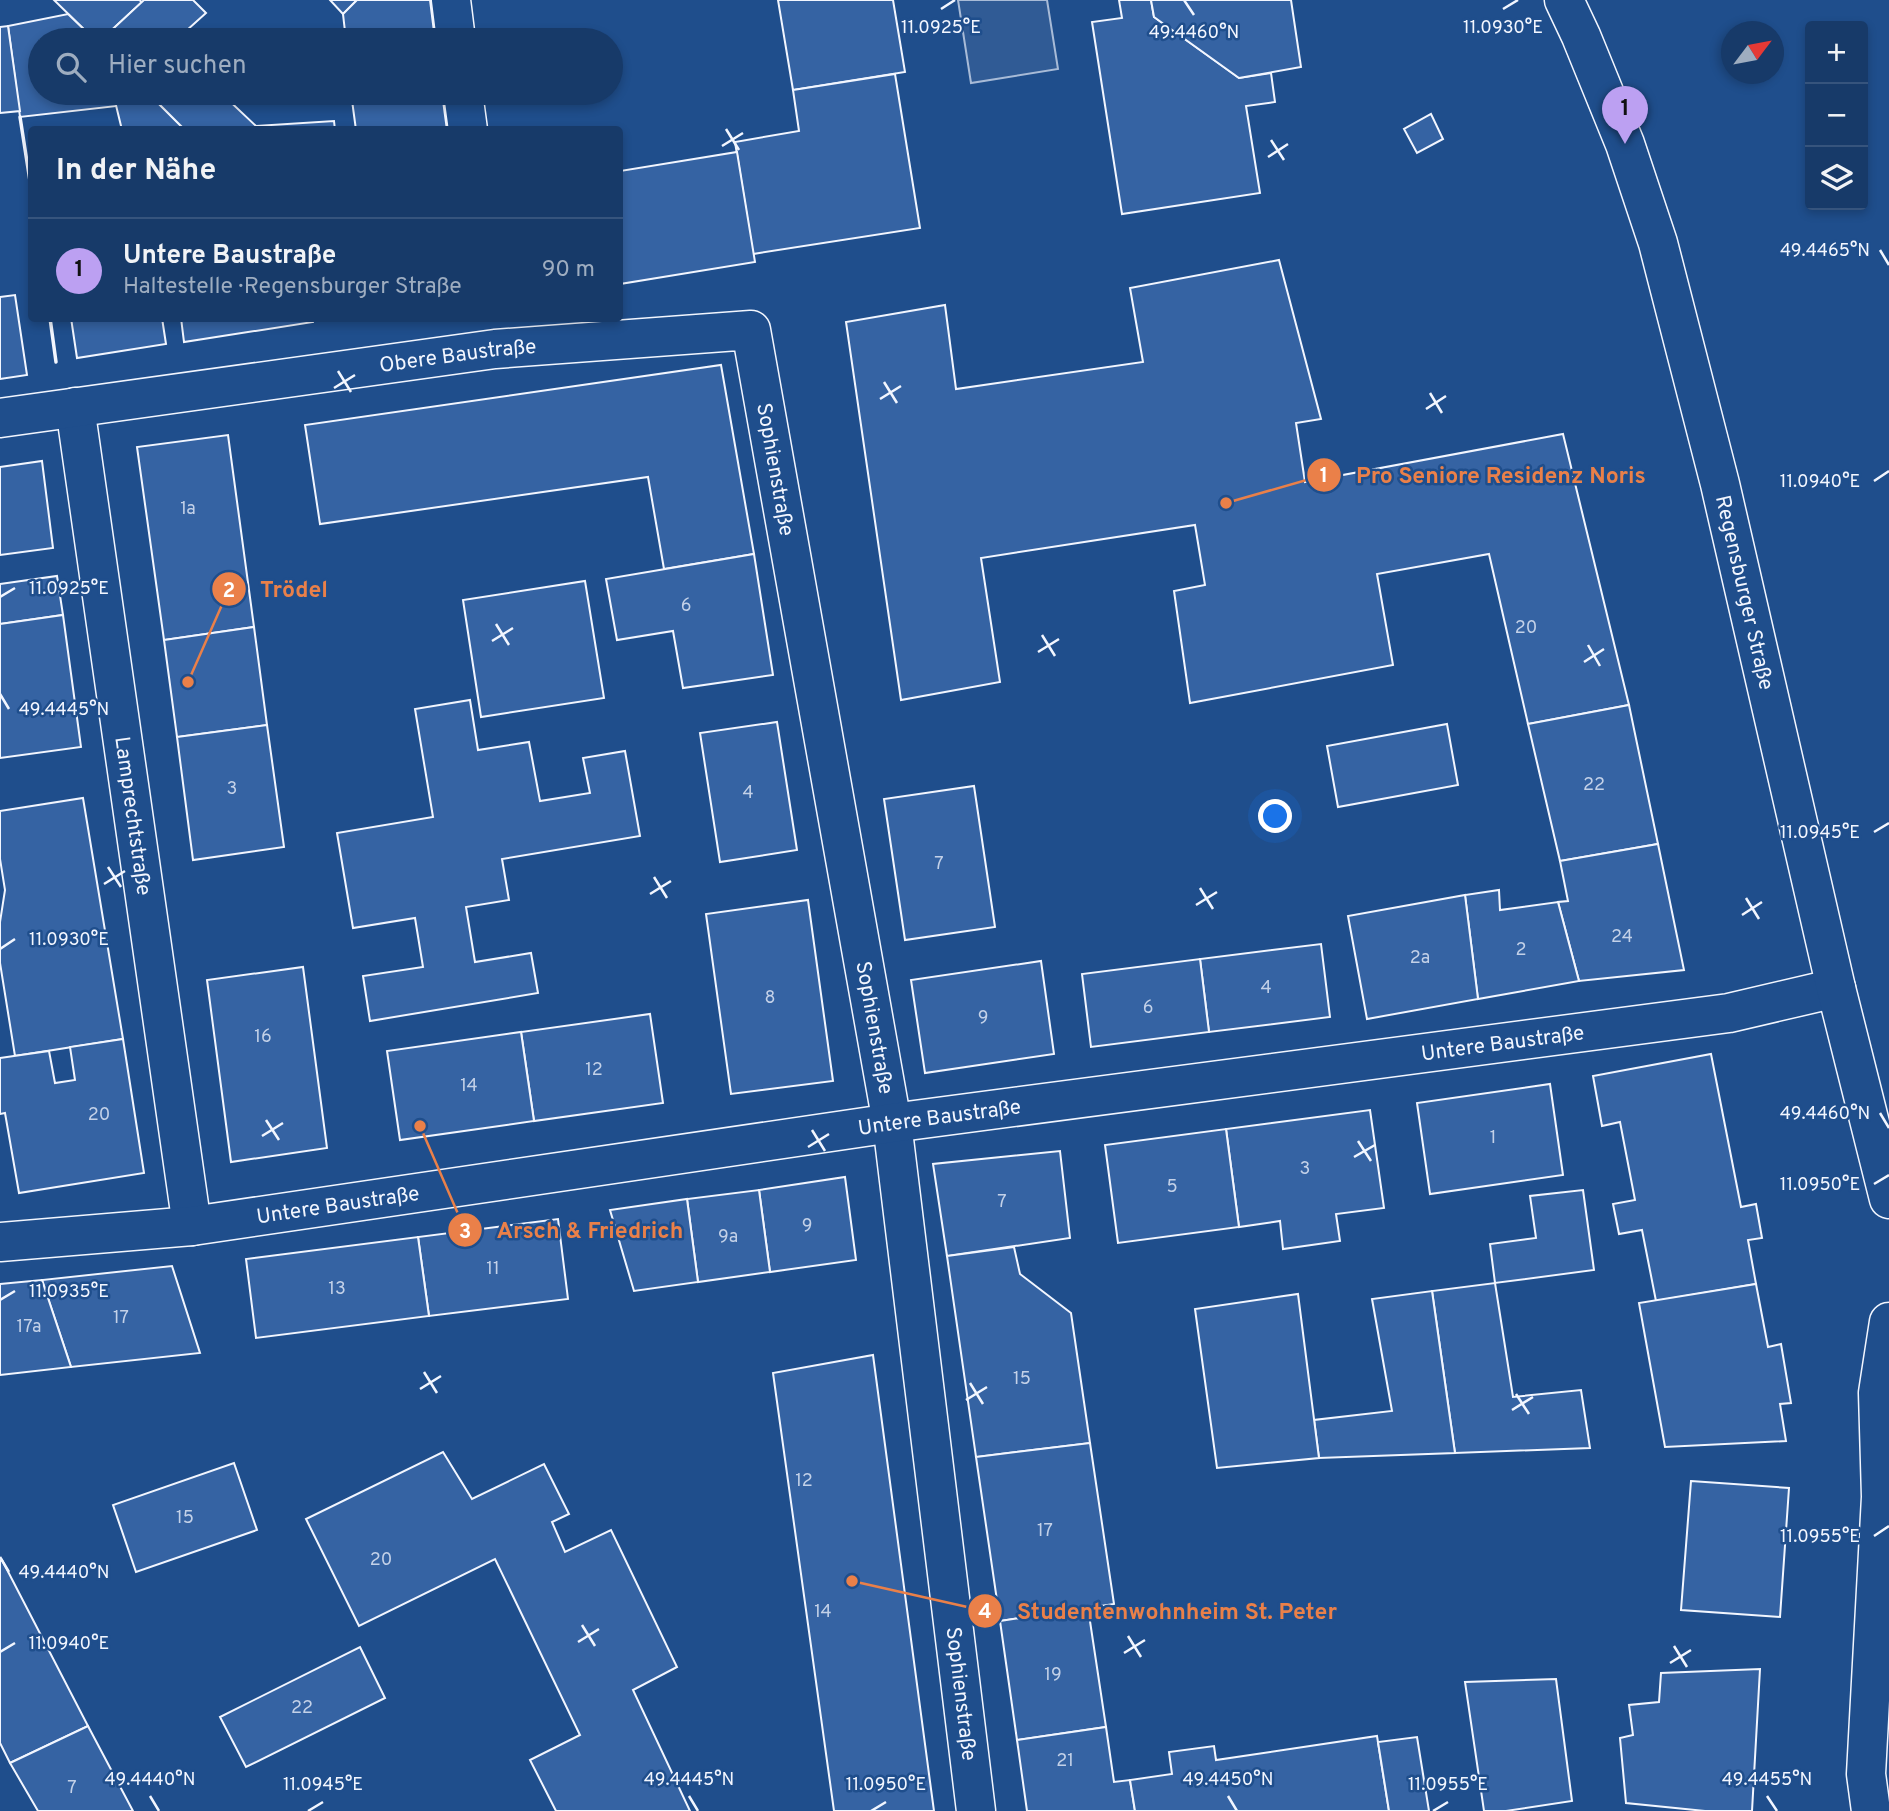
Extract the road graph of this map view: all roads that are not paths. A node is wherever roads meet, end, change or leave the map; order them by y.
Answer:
1 (451, 0) edge
2 (1564, 0) edge
3 (454, 28) edge
4 (465, 105) edge
5 (467, 126) edge
6 (751, 330) joint
7 (493, 334) edge
8 (75, 407) junction
9 (0, 418) edge
10 (1836, 988) junction
11 (892, 1123) junction
12 (1889, 1199) edge
13 (192, 1226) junction
14 (0, 1242) edge
15 (1889, 1322) edge
16 (976, 1811) edge
17 (1871, 1811) edge

1 - 3 street
2 - 10 street, Regensburger Straße
4 - 5 street
6 - 7 street, Obere Baustraße
6 - 11 street, Sophienstraße
7 - 8 street, Obere Baustraße
8 - 9 street, Obere Baustraße
8 - 13 street, Lamprechtstraße
10 - 11 street, Untere Baustraße
10 - 12 street, Regensburger Straße
11 - 13 street, Untere Baustraße
11 - 16 street, Sophienstraße
13 - 14 street, Untere Baustraße
15 - 17 street

